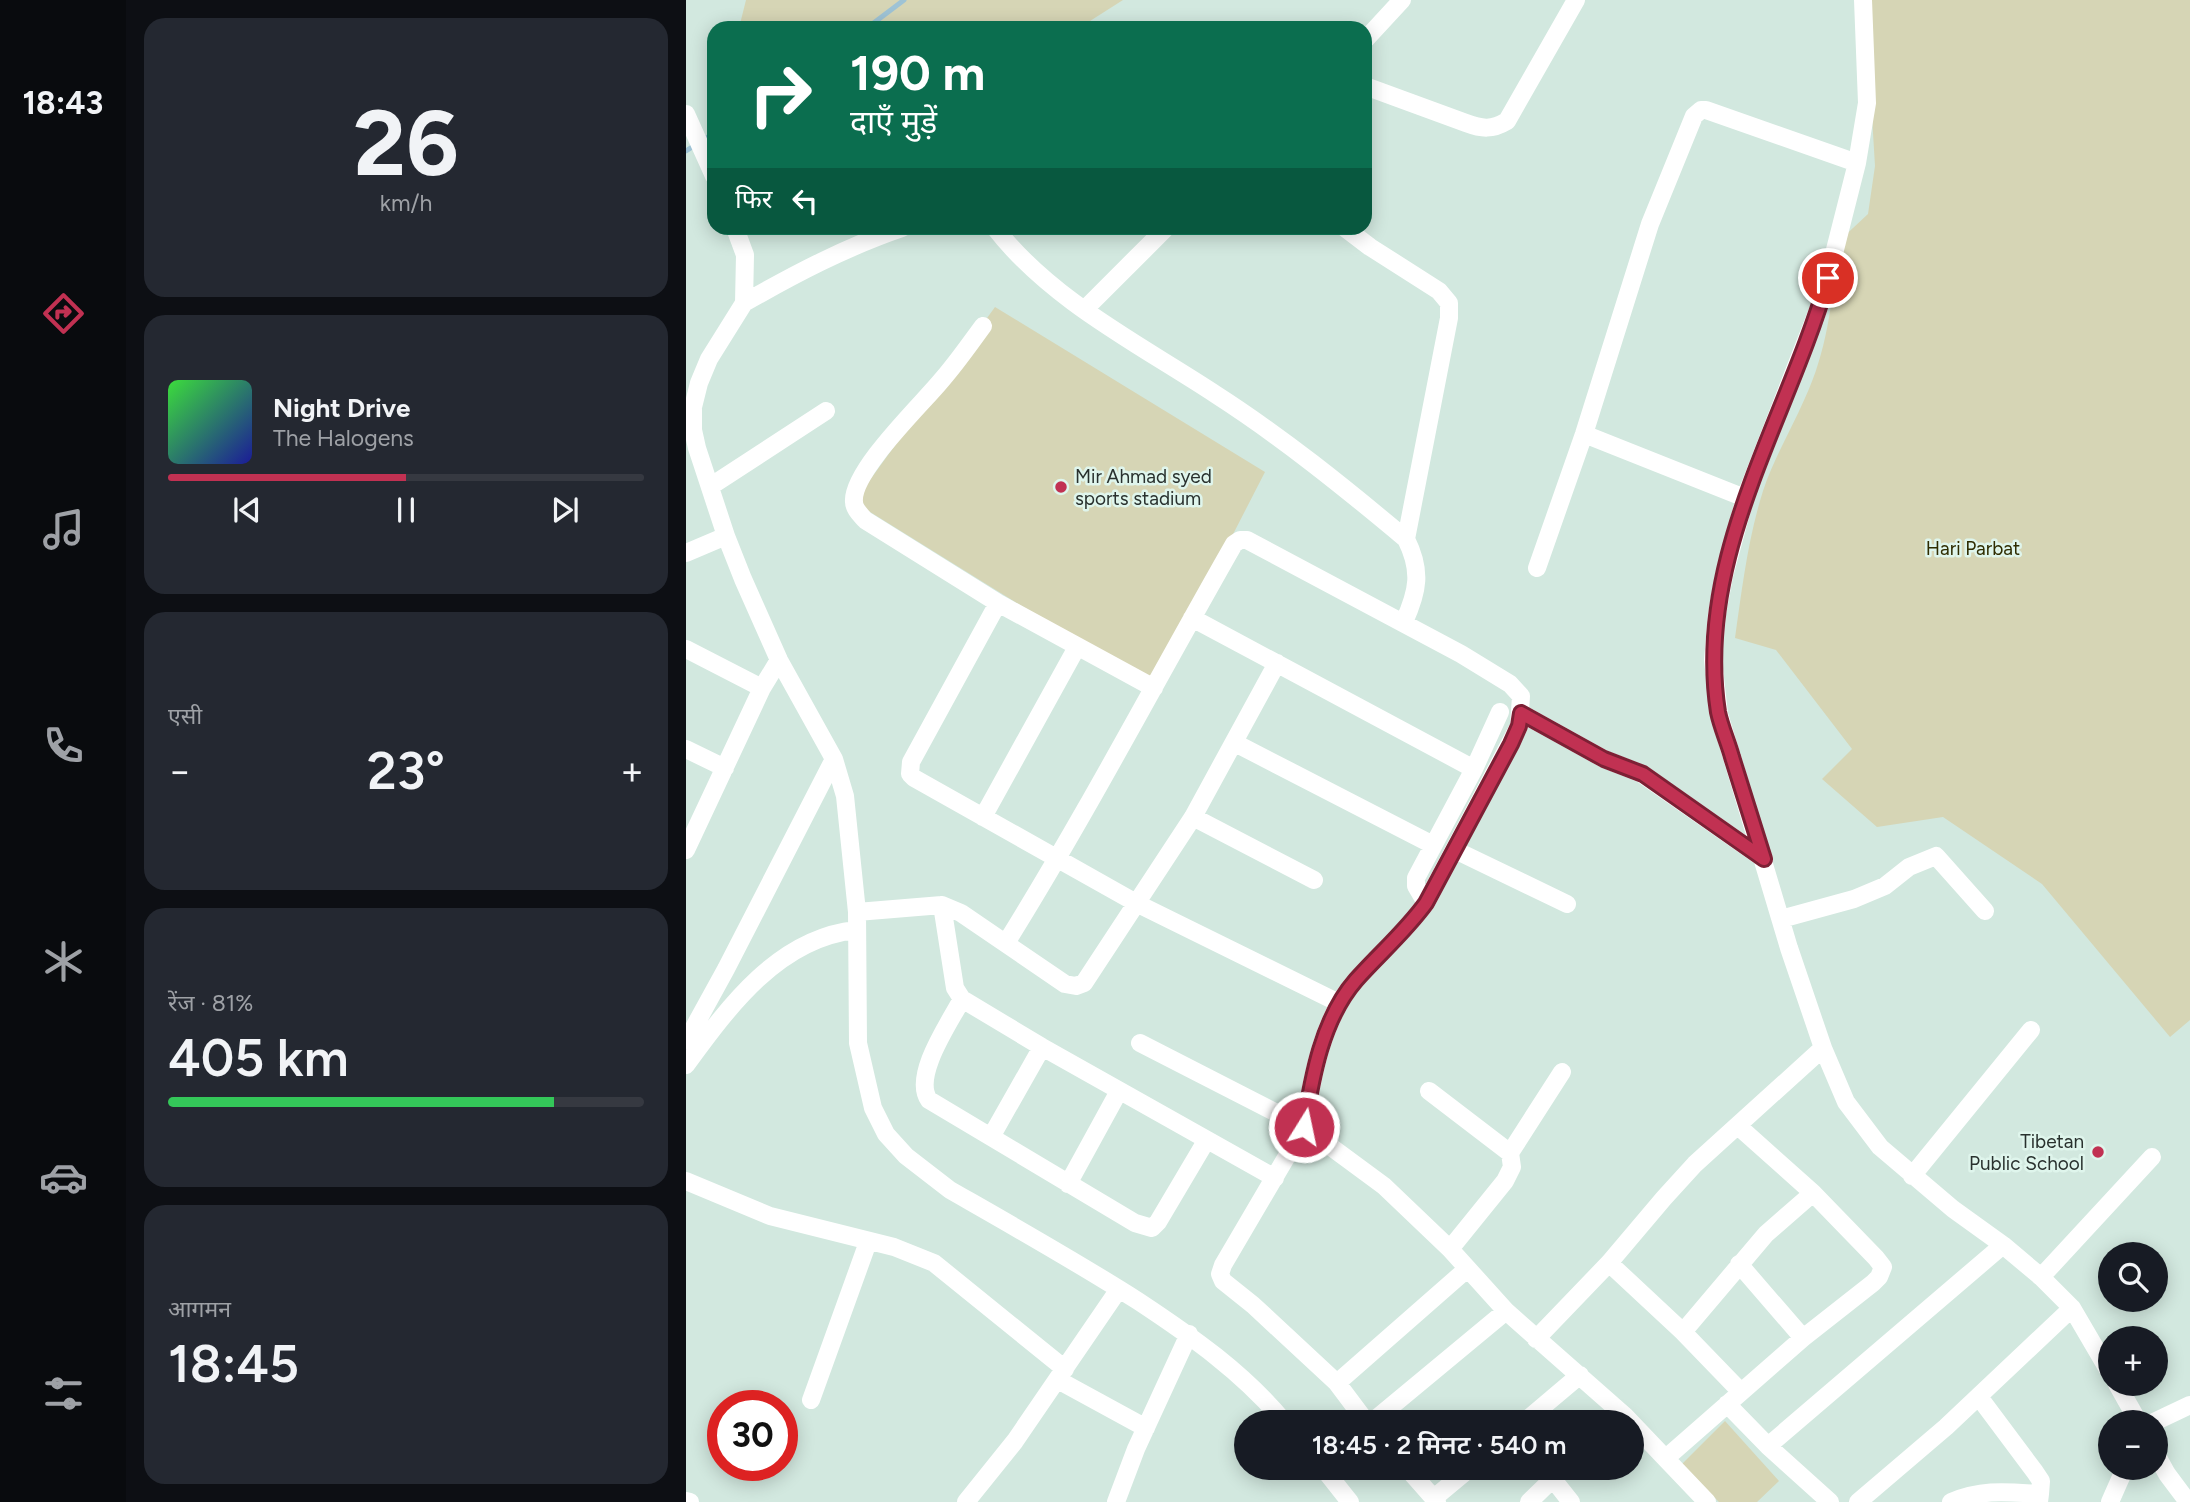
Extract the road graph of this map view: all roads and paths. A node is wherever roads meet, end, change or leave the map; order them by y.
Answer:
1 (1402, 0) edge
2 (1576, 0) edge
3 (1863, 0) edge
4 (1372, 32) edge
5 (1372, 89) edge
6 (686, 114) edge
7 (707, 160) edge
8 (1857, 163) junction
9 (738, 235) edge
10 (880, 235) edge
11 (1001, 235) edge
12 (1159, 235) edge
13 (1354, 235) edge
14 (744, 303) junction
15 (1084, 310) junction
16 (983, 326) dead end
17 (826, 411) dead end
18 (1584, 434) junction
19 (711, 486) junction
20 (1745, 498) junction
21 (726, 536) junction
22 (1406, 539) junction
23 (686, 553) edge
24 (1537, 569) dead end
25 (998, 603) junction
26 (1192, 618) junction
27 (1404, 622) junction
28 (1077, 647) junction
29 (686, 649) edge
30 (779, 660) junction
31 (1277, 663) junction
32 (762, 688) junction
33 (1154, 688) junction
34 (1500, 712) dead end
35 (1521, 713) junction
36 (1235, 743) junction
37 (686, 749) edge
38 (834, 759) junction
39 (725, 768) junction
40 (1475, 769) junction
41 (983, 817) junction
42 (1193, 817) junction
43 (1433, 845) junction
44 (686, 850) edge
45 (1455, 850) junction
46 (1764, 859) junction
47 (1058, 860) junction
48 (1314, 880) dead end
49 (1426, 903) junction
50 (1138, 904) junction
51 (1567, 904) dead end
52 (942, 905) junction
53 (1984, 911) dead end
54 (856, 912) junction
55 (1781, 919) junction
56 (856, 930) junction
57 (1006, 943) junction
58 (962, 999) junction
59 (1339, 1003) junction
60 (2031, 1030) dead end
61 (691, 1042) edge
62 (1140, 1043) dead end
63 (1042, 1047) junction
64 (1823, 1048) junction
65 (686, 1065) edge
66 (1562, 1072) dead end
67 (1119, 1091) junction
68 (1429, 1091) dead end
69 (1738, 1126) junction
70 (1304, 1127) junction
71 (991, 1137) junction
72 (1206, 1141) junction
73 (1510, 1153) junction
74 (2152, 1157) dead end
75 (1912, 1176) junction
76 (1275, 1178) junction
77 (686, 1181) edge
78 (1068, 1185) junction
79 (1813, 1193) junction
80 (868, 1242) junction
81 (2003, 1245) junction
82 (1450, 1249) junction
83 (1609, 1264) junction
84 (1739, 1264) junction
85 (1467, 1269) junction
86 (2041, 1277) junction
87 (1119, 1289) junction
88 (2072, 1308) junction
89 (1506, 1311) junction
90 (1683, 1332) junction
91 (1189, 1334) junction
92 (1803, 1338) junction
93 (1536, 1339) junction
94 (2098, 1352) edge
95 (1061, 1374) junction
96 (1580, 1375) junction
97 (1337, 1383) junction
98 (1979, 1397) junction
99 (1734, 1398) junction
100 (811, 1401) dead end
101 (2190, 1405) edge
102 (1272, 1410) edge
103 (1359, 1410) edge
104 (1385, 1410) edge
105 (1538, 1410) edge
106 (1612, 1410) edge
107 (2168, 1415) edge
108 (1146, 1427) junction
109 (1644, 1439) edge
110 (1768, 1446) junction
111 (1666, 1458) junction
112 (2168, 1475) edge
113 (1333, 1480) edge
114 (1418, 1480) edge
115 (1456, 1480) edge
116 (1551, 1480) edge
117 (1561, 1480) edge
118 (2120, 1480) edge
119 (2040, 1498) edge
120 (1435, 1500) edge
121 (1859, 1501) edge
122 (966, 1502) edge
123 (1115, 1502) edge
124 (1350, 1502) edge
125 (1529, 1502) edge
126 (1571, 1502) edge
127 (1707, 1502) edge
128 (1830, 1502) edge
129 (1951, 1502) edge
130 (2110, 1502) edge
131 (2188, 1502) edge

1 - 4 street
2 - 5 street
3 - 8 street
6 - 7 street
8 - 18 street
8 - 20 street
9 - 14 street
10 - 14 street
11 - 15 street
12 - 15 street
13 - 22 street
14 - 19 street
15 - 22 street
16 - 25 street
17 - 19 street
18 - 20 street
18 - 24 street
19 - 21 street
20 - 46 street
21 - 23 street
21 - 30 street
22 - 27 street
25 - 28 street
25 - 41 street
26 - 27 street
26 - 31 street
26 - 33 street
27 - 35 street
28 - 33 street
28 - 41 street
29 - 32 street
30 - 32 street
30 - 38 street
31 - 36 street
31 - 40 street
32 - 39 street
33 - 47 street
34 - 40 street
35 - 45 street
35 - 46 street
36 - 42 street
36 - 43 street
37 - 39 street
38 - 54 street
38 - 61 street
39 - 44 street
40 - 43 street
41 - 47 street
42 - 48 street
42 - 50 street
43 - 49 street
45 - 49 street
45 - 51 street
46 - 55 street
47 - 50 street
47 - 57 street
49 - 59 street
50 - 57 street
50 - 59 street
52 - 54 street
52 - 57 street
52 - 58 street
53 - 55 street
54 - 56 street
55 - 64 street
56 - 61 street
56 - 87 street
58 - 63 street
58 - 71 street
59 - 70 street
60 - 75 street
61 - 65 street
62 - 70 street
63 - 67 street
63 - 71 street
64 - 69 street
64 - 75 street
66 - 73 street
67 - 72 street
67 - 78 street
68 - 73 street
69 - 79 street
69 - 83 street
70 - 76 street
70 - 82 street
71 - 78 street
72 - 76 street
72 - 78 street
73 - 82 street
74 - 86 street
75 - 81 street
76 - 97 street
77 - 80 street
79 - 84 street
79 - 92 street
80 - 95 street
80 - 100 street
81 - 86 street
81 - 110 street
82 - 85 street
83 - 90 street
83 - 93 street
84 - 90 street
84 - 92 street
85 - 89 street
85 - 97 street
86 - 88 street
87 - 91 street
87 - 95 street
88 - 94 street
88 - 98 street
89 - 93 street
89 - 104 street
90 - 99 street
91 - 102 street
91 - 108 street
92 - 99 street
93 - 96 street
95 - 108 street
95 - 122 street
96 - 105 street
96 - 106 street
97 - 103 street
98 - 119 street
98 - 121 street
99 - 110 street
99 - 111 street
101 - 107 street
108 - 123 street
109 - 111 street
110 - 128 street
111 - 127 street
112 - 131 street
113 - 124 street
114 - 120 street
115 - 120 street
116 - 125 street
117 - 126 street
118 - 130 street
119 - 129 street

